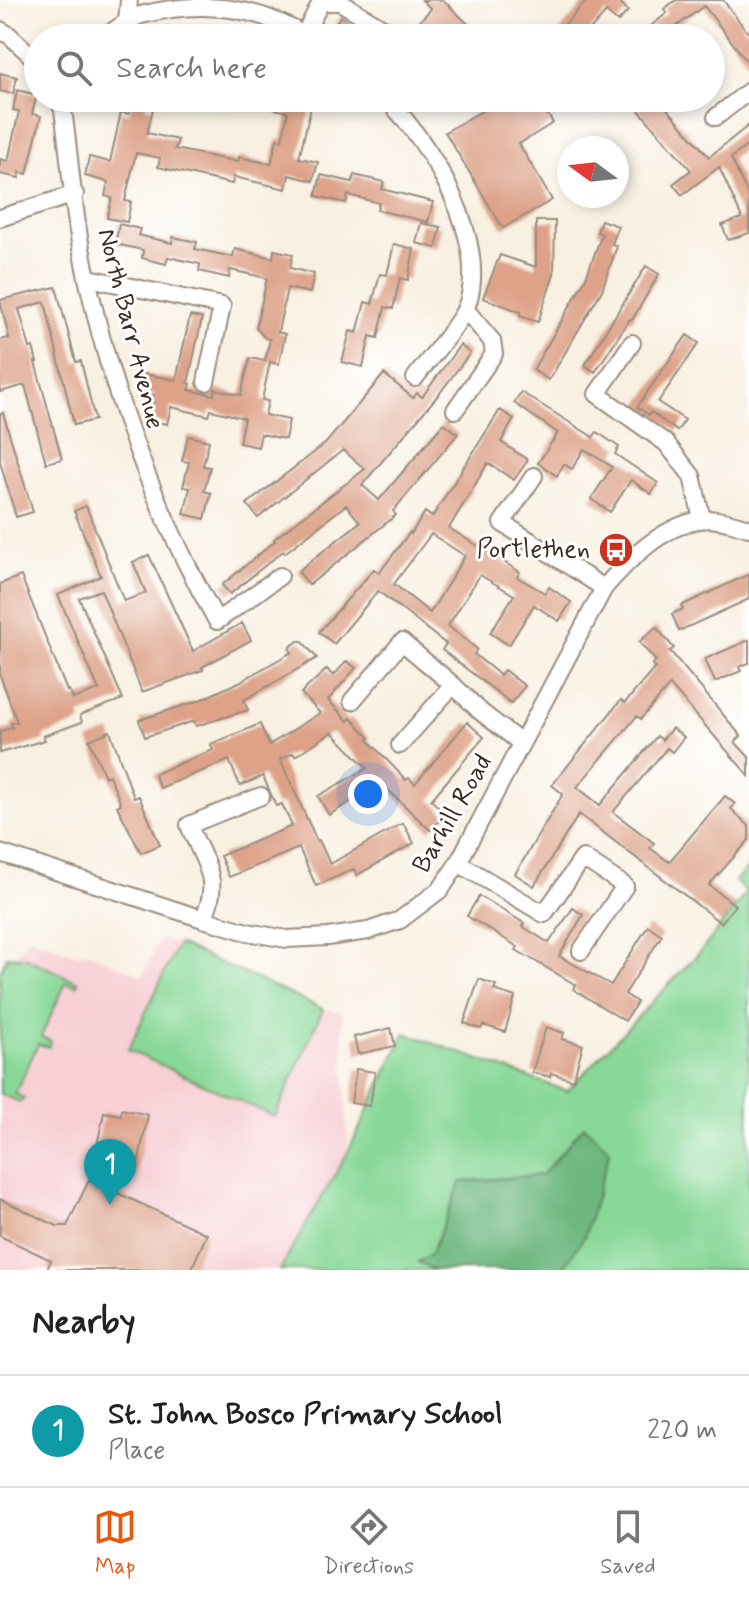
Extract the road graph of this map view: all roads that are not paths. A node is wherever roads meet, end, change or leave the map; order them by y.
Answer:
1 (129, 0) edge
2 (127, 22) junction
3 (124, 24) edge
4 (279, 24) edge
5 (312, 24) edge
6 (376, 24) edge
7 (0, 30) edge
8 (24, 49) edge
9 (749, 91) edge
10 (725, 110) edge
11 (63, 112) edge
12 (400, 112) edge
13 (722, 112) edge
14 (716, 117) dead end
15 (75, 194) junction
16 (0, 218) edge
17 (89, 278) junction
18 (465, 309) junction
19 (632, 343) dead end
20 (415, 378) dead end
21 (206, 382) dead end
22 (455, 410) dead end
23 (534, 476) dead end
24 (702, 519) junction
25 (749, 528) edge
26 (280, 576) dead end
27 (604, 588) junction
28 (453, 685) junction
29 (352, 701) dead end
30 (521, 743) junction
31 (400, 745) dead end
32 (261, 796) dead end
33 (0, 853) edge
34 (458, 863) junction
35 (203, 919) junction
36 (581, 951) dead end

1 - 2 street
2 - 3 street
2 - 4 street
5 - 6 street
7 - 8 street
9 - 10 street
11 - 15 street, North Barr Avenue
12 - 18 street
13 - 14 street
15 - 16 street
15 - 17 street, North Barr Avenue
17 - 21 street
17 - 26 street, North Barr Avenue
18 - 20 street
18 - 22 street
19 - 24 street
23 - 27 street
24 - 25 street
24 - 27 street, Barhill Road
27 - 30 street, Barhill Road
28 - 29 street
28 - 30 street
28 - 31 street
30 - 34 street, Barhill Road
32 - 35 street
33 - 35 street, Barhill Road
34 - 35 street, Barhill Road
34 - 36 street

